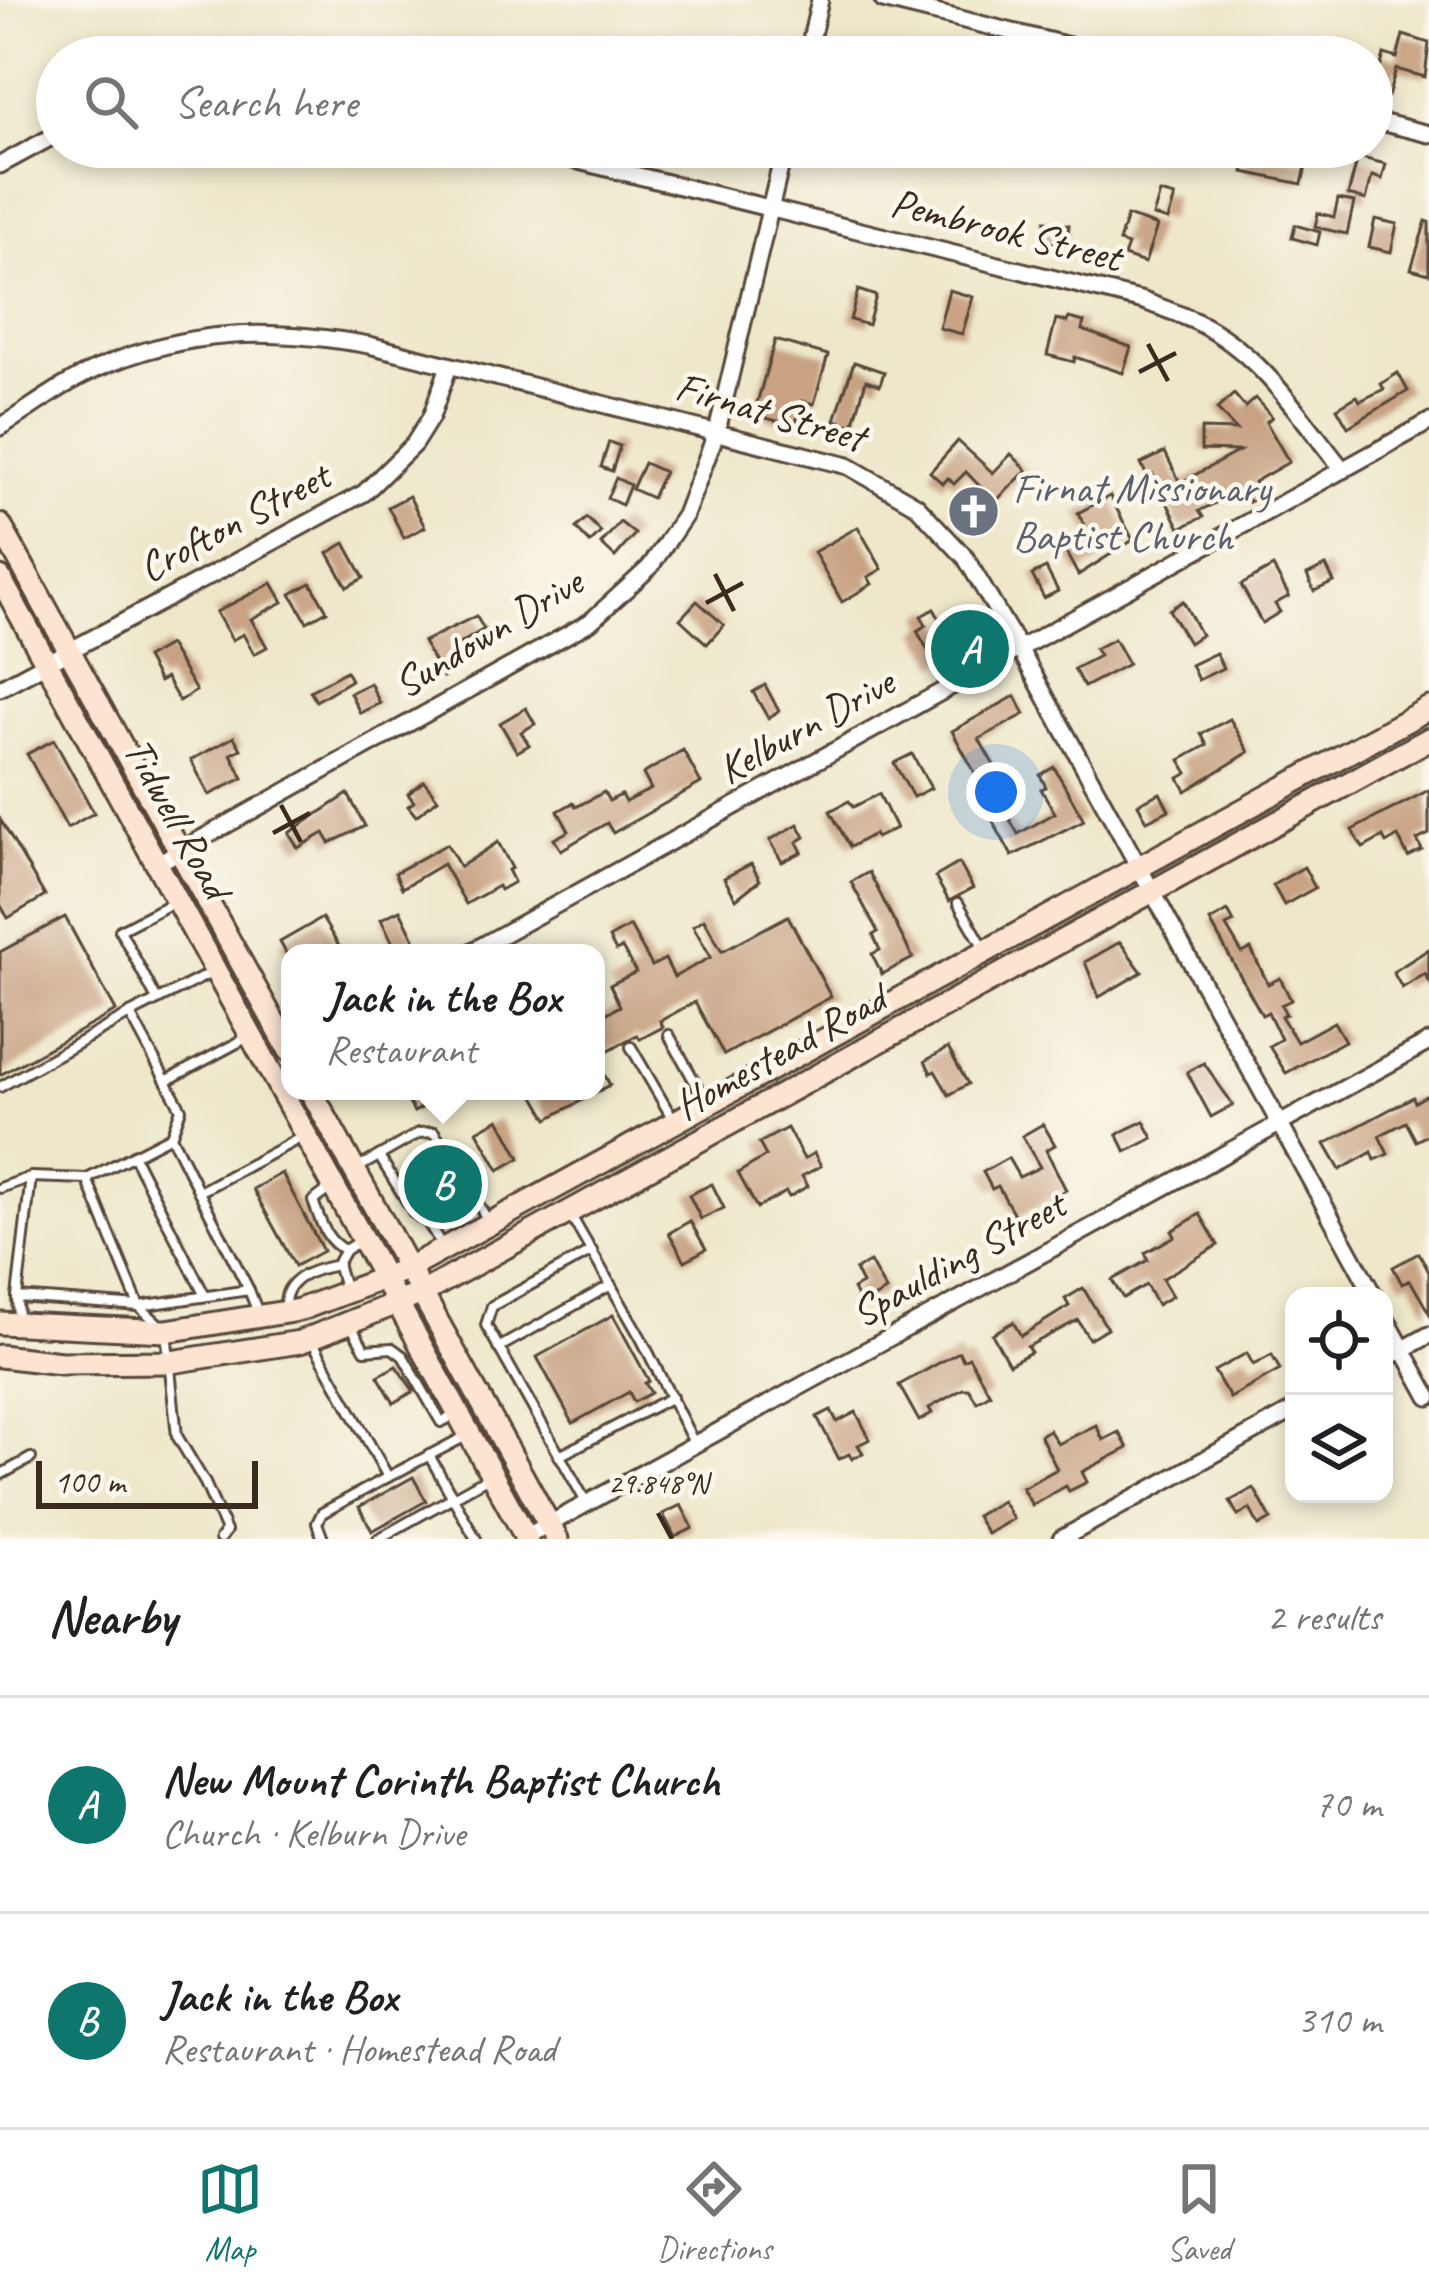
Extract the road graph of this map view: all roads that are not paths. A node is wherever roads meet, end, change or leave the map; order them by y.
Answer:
1 (820, 0) edge
2 (883, 0) edge
3 (812, 36) edge
4 (1029, 36) edge
5 (1393, 125) edge
6 (1429, 134) edge
7 (36, 145) edge
8 (0, 165) edge
9 (606, 168) edge
10 (780, 168) edge
11 (770, 209) junction
12 (449, 366) junction
13 (1429, 422) edge
14 (0, 427) edge
15 (717, 430) junction
16 (1342, 470) junction
17 (0, 525) edge
18 (0, 578) edge
19 (1020, 650) junction
20 (70, 651) junction
21 (47, 664) junction
22 (0, 688) edge
23 (1429, 708) edge
24 (1429, 739) edge
25 (1356, 748) junction
26 (1370, 772) junction
27 (178, 852) junction
28 (158, 863) junction
29 (1138, 870) junction
30 (1154, 892) junction
31 (178, 900) junction
32 (958, 903) dead end
33 (486, 944) edge
34 (986, 953) junction
35 (217, 971) junction
36 (157, 1000) junction
37 (130, 1014) junction
38 (252, 1035) junction
39 (669, 1035) dead end
40 (281, 1036) edge
41 (1429, 1042) edge
42 (631, 1047) dead end
43 (281, 1057) edge
44 (789, 1060) junction
45 (268, 1064) junction
46 (166, 1081) junction
47 (806, 1083) junction
48 (0, 1087) edge
49 (281, 1088) edge
50 (287, 1100) edge
51 (316, 1100) edge
52 (707, 1105) junction
53 (675, 1123) junction
54 (1280, 1124) junction
55 (306, 1135) junction
56 (171, 1136) junction
57 (133, 1155) junction
58 (380, 1156) junction
59 (597, 1165) junction
60 (354, 1170) junction
61 (32, 1177) junction
62 (87, 1178) junction
63 (0, 1188) edge
64 (608, 1191) junction
65 (200, 1192) junction
66 (569, 1213) junction
67 (490, 1223) junction
68 (354, 1244) junction
69 (444, 1249) junction
70 (592, 1251) junction
71 (337, 1265) junction
72 (396, 1273) junction
73 (611, 1285) junction
74 (1369, 1287) edge
75 (249, 1290) junction
76 (346, 1292) junction
77 (422, 1293) junction
78 (206, 1296) junction
79 (16, 1298) junction
80 (400, 1302) junction
81 (139, 1306) junction
82 (286, 1312) junction
83 (260, 1316) junction
84 (349, 1322) junction
85 (9, 1324) edge
86 (166, 1331) junction
87 (1393, 1332) edge
88 (1429, 1335) edge
89 (310, 1338) junction
90 (498, 1348) junction
91 (1402, 1349) junction
92 (1393, 1354) edge
93 (0, 1356) edge
94 (171, 1362) junction
95 (435, 1390) junction
96 (672, 1396) junction
97 (1429, 1397) edge
98 (1285, 1415) edge
99 (465, 1423) junction
100 (694, 1444) junction
101 (429, 1456) junction
102 (559, 1456) junction
103 (31, 1458) dead end
104 (0, 1475) edge
105 (492, 1475) junction
106 (388, 1477) junction
107 (452, 1497) junction
108 (586, 1504) junction
109 (553, 1532) edge
110 (525, 1538) edge
111 (220, 1539) edge
112 (322, 1539) edge
113 (378, 1539) edge
114 (476, 1539) edge
115 (1061, 1539) edge

1 - 3 street
2 - 4 street
5 - 6 street
7 - 8 street
9 - 11 street, Pembrook Street
10 - 11 street, Sundown Drive
11 - 15 street, Sundown Drive
11 - 16 street, Pembrook Street
12 - 14 street, Firnat Street
12 - 15 street, Firnat Street
12 - 20 street, Crofton Street
13 - 16 street, Kelburn Drive
15 - 19 street, Firnat Street
15 - 27 street, Sundown Drive
16 - 19 street, Kelburn Drive
17 - 20 main road, Tidwell Road
18 - 21 main road, Tidwell Road
19 - 29 street, Firnat Street
19 - 33 street, Kelburn Drive
20 - 21 street, Crofton Street
20 - 27 main road, Tidwell Road
21 - 22 street, Crofton Street
21 - 28 main road, Tidwell Road
23 - 25 main road, Homestead Road
24 - 26 main road, Homestead Road
25 - 26 main road
25 - 29 main road, Homestead Road
26 - 30 main road, Homestead Road
27 - 28 street, Sundown Drive
27 - 40 main road, Tidwell Road
28 - 31 main road, Tidwell Road
29 - 30 street, Firnat Street
29 - 34 main road, Homestead Road
30 - 47 main road, Homestead Road
30 - 54 street, Firnat Street
31 - 35 main road, Tidwell Road
31 - 36 lane
32 - 34 lane
34 - 44 main road, Homestead Road
35 - 36 lane
35 - 38 main road, Tidwell Road
36 - 37 lane
37 - 46 lane
37 - 48 lane
38 - 45 main road, Tidwell Road
38 - 46 lane
39 - 52 lane
41 - 54 street, Spaulding Street
42 - 53 lane
43 - 45 street
44 - 47 main road
44 - 52 main road, Homestead Road
45 - 49 main road, Tidwell Road
46 - 56 lane
47 - 64 main road, Homestead Road
50 - 55 main road, Tidwell Road
51 - 60 main road, Tidwell Road
52 - 53 main road, Homestead Road
53 - 59 main road, Homestead Road
54 - 74 street, Firnat Street
54 - 100 street, Spaulding Street
55 - 65 lane
55 - 68 main road, Tidwell Road
56 - 57 lane
56 - 65 lane
57 - 62 lane
57 - 78 lane
58 - 60 lane
58 - 67 lane
58 - 69 lane
59 - 64 main road
59 - 67 main road, Homestead Road
60 - 72 main road, Tidwell Road
61 - 62 lane
61 - 63 lane
61 - 79 lane
62 - 81 lane
64 - 66 main road, Homestead Road
65 - 75 lane
66 - 70 lane
66 - 77 main road, Homestead Road
67 - 69 main road, Homestead Road
68 - 71 lane
68 - 72 main road, Tidwell Road
69 - 72 main road, Homestead Road
70 - 73 lane
70 - 90 lane
71 - 76 lane
71 - 82 lane
72 - 76 main road, Homestead Road
72 - 77 main road, Tidwell Road
72 - 80 main road, Tidwell Road
73 - 90 lane
73 - 96 lane
75 - 78 lane
75 - 83 lane
76 - 82 main road, Homestead Road
77 - 80 main road, Homestead Road
77 - 109 main road, Tidwell Road
78 - 81 lane
79 - 81 lane
79 - 85 lane
80 - 84 main road, Homestead Road
80 - 95 main road, Tidwell Road
81 - 86 lane
82 - 83 main road, Homestead Road
83 - 86 main road, Homestead Road
84 - 89 main road, Homestead Road
84 - 95 lane
85 - 86 main road, Homestead Road
86 - 94 lane
87 - 91 street
88 - 91 street
89 - 94 main road, Homestead Road
89 - 106 lane
90 - 102 lane
91 - 92 street
91 - 97 street
93 - 94 main road, Homestead Road
94 - 111 lane
95 - 99 main road, Tidwell Road
96 - 100 lane
96 - 102 lane
98 - 115 street
99 - 101 lane
99 - 105 main road, Tidwell Road
100 - 108 street, Spaulding Street
101 - 106 lane
101 - 107 lane
102 - 108 lane
103 - 104 lane
105 - 107 lane
105 - 110 main road, Tidwell Road
106 - 112 lane
107 - 113 lane
107 - 114 lane
108 - 109 street, Spaulding Street
109 - 110 street, Spaulding Street

